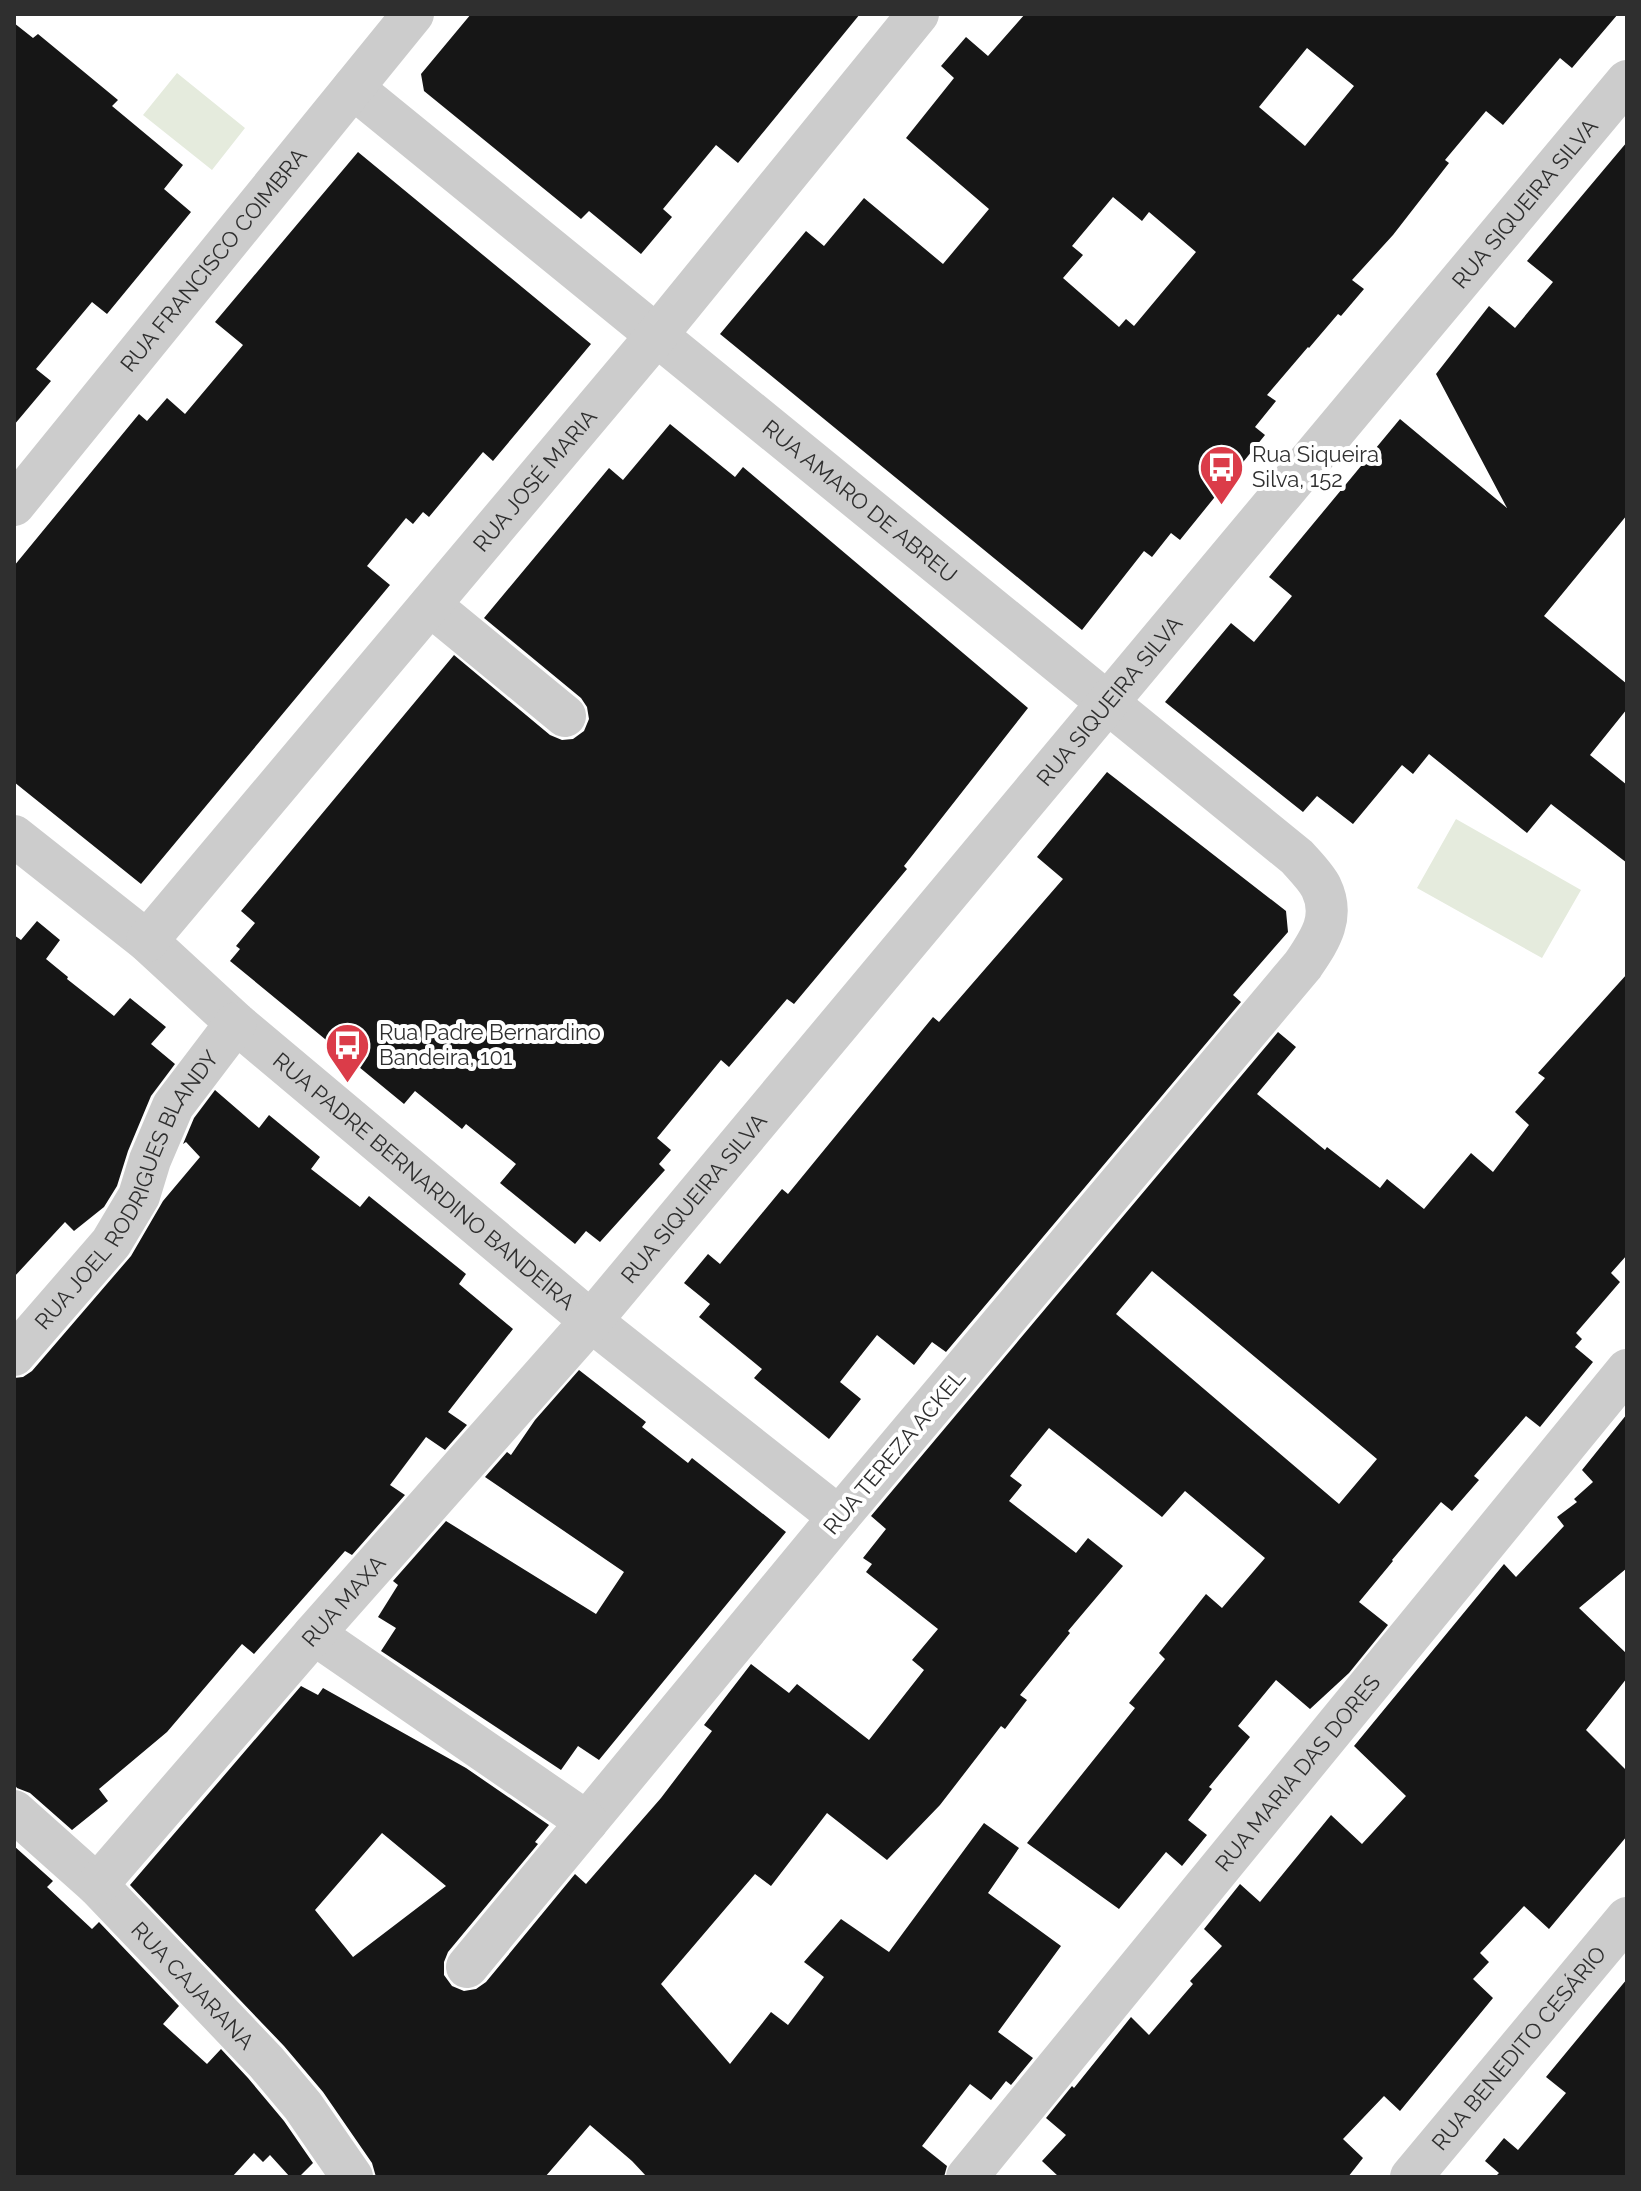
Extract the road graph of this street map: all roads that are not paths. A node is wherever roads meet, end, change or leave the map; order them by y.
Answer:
1 (413, 14) edge
2 (918, 14) edge
3 (1627, 81) edge
4 (353, 88) junction
5 (656, 336) junction
6 (14, 505) edge
7 (430, 605) junction
8 (1106, 702) junction
9 (565, 716) dead end
10 (14, 836) edge
11 (1322, 937) joint
12 (147, 941) junction
13 (236, 1023) junction
14 (591, 1321) junction
15 (14, 1355) edge
16 (1627, 1370) edge
17 (839, 1517) junction
18 (314, 1634) junction
19 (14, 1811) edge
20 (587, 1822) junction
21 (97, 1885) junction
22 (1627, 1918) edge
23 (467, 1967) dead end
24 (352, 2177) edge
25 (967, 2177) edge
26 (1411, 2177) edge

1 - 4 street, RUA FRANCISCO COIMBRA
2 - 5 street, RUA JOSÉ MARIA
3 - 8 street, RUA SIQUEIRA SILVA
4 - 5 street, RUA AMARO DE ABREU
4 - 6 street, RUA FRANCISCO COIMBRA
5 - 7 street, RUA JOSÉ MARIA
5 - 8 street, RUA AMARO DE ABREU
7 - 9 street
7 - 12 street, RUA JOSÉ MARIA
8 - 11 street, RUA AMARO DE ABREU
8 - 14 street, RUA SIQUEIRA SILVA
10 - 12 street, RUA PADRE BERNARDINO BANDEIRA
11 - 17 street, RUA TEREZA ACKEL
12 - 13 street, RUA PADRE BERNARDINO BANDEIRA
13 - 14 street, RUA PADRE BERNARDINO BANDEIRA
13 - 15 street, RUA JOEL RODRIGUES BLANDY
14 - 17 street, RUA PADRE BERNARDINO BANDEIRA
14 - 18 street, RUA MAXA
16 - 25 street, RUA MARIA DAS DORES
17 - 20 street, RUA TEREZA ACKEL
18 - 20 street
18 - 21 street, RUA MAXA
19 - 21 street, RUA CAJARANA
20 - 23 street, RUA TEREZA ACKEL
21 - 24 street, RUA CAJARANA
22 - 26 street, RUA BENEDITO CESÁRIO

